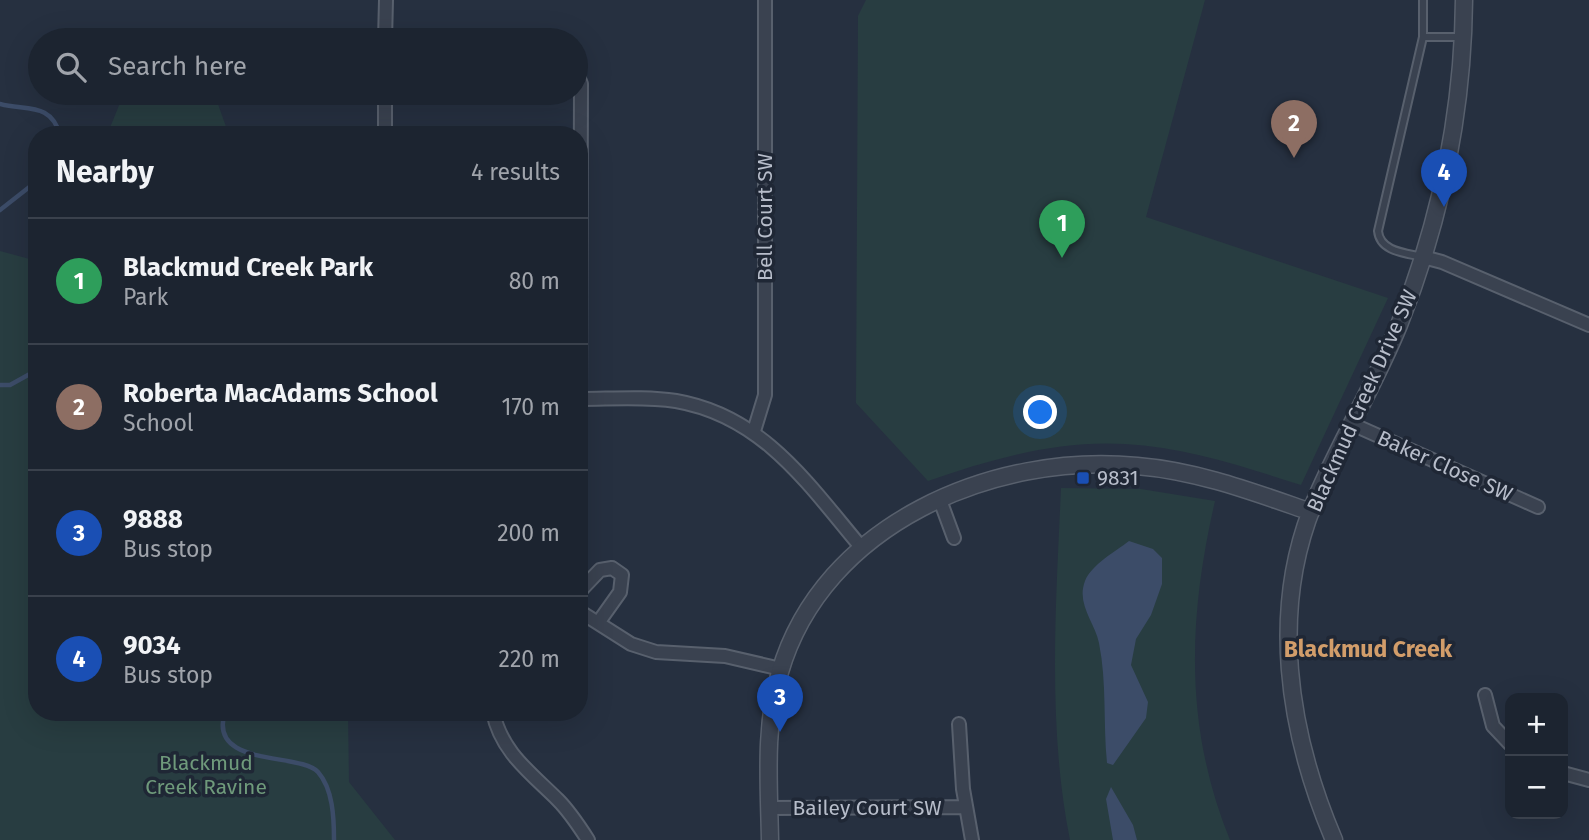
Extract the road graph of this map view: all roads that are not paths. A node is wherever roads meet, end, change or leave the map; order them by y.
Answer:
1 (386, 0) edge
2 (765, 0) edge
3 (1423, 0) edge
4 (1464, 0) edge
5 (385, 28) edge
6 (1423, 37) junction
7 (1464, 37) junction
8 (385, 105) edge
9 (581, 105) edge
10 (385, 126) edge
11 (581, 126) edge
12 (1423, 257) junction
13 (1589, 325) edge
14 (588, 399) edge
15 (1353, 425) junction
16 (754, 431) junction
17 (940, 500) junction
18 (1538, 507) dead end
19 (1311, 512) junction
20 (954, 538) dead end
21 (861, 547) junction
22 (588, 583) edge
23 (588, 617) edge
24 (598, 624) junction
25 (781, 669) junction
26 (1485, 695) dead end
27 (495, 721) edge
28 (959, 724) dead end
29 (1505, 739) edge
30 (1568, 774) edge
31 (1589, 780) edge
32 (965, 807) junction
33 (769, 808) junction
34 (588, 840) edge
35 (770, 840) edge
36 (972, 840) edge
37 (1334, 840) edge

1 - 5 street
2 - 16 street, Bell Court SW
3 - 6 lane
4 - 7 street, Blackmud Creek Drive SW
6 - 7 lane
6 - 12 lane
7 - 12 street, Blackmud Creek Drive SW
8 - 10 street
9 - 11 street
12 - 13 street
12 - 15 street, Blackmud Creek Drive SW
14 - 16 street
15 - 18 street, Baker Close SW
15 - 19 street, Blackmud Creek Drive SW
16 - 21 street
17 - 19 street
17 - 20 street
17 - 21 street
19 - 37 street, Blackmud Creek Drive SW
21 - 25 street
22 - 24 street
23 - 24 street
24 - 25 street
25 - 33 street
26 - 29 street
27 - 34 street
28 - 32 street, Bailey Court SW
30 - 31 street
32 - 33 street, Bailey Court SW
32 - 36 street, Bailey Court SW
33 - 35 street

